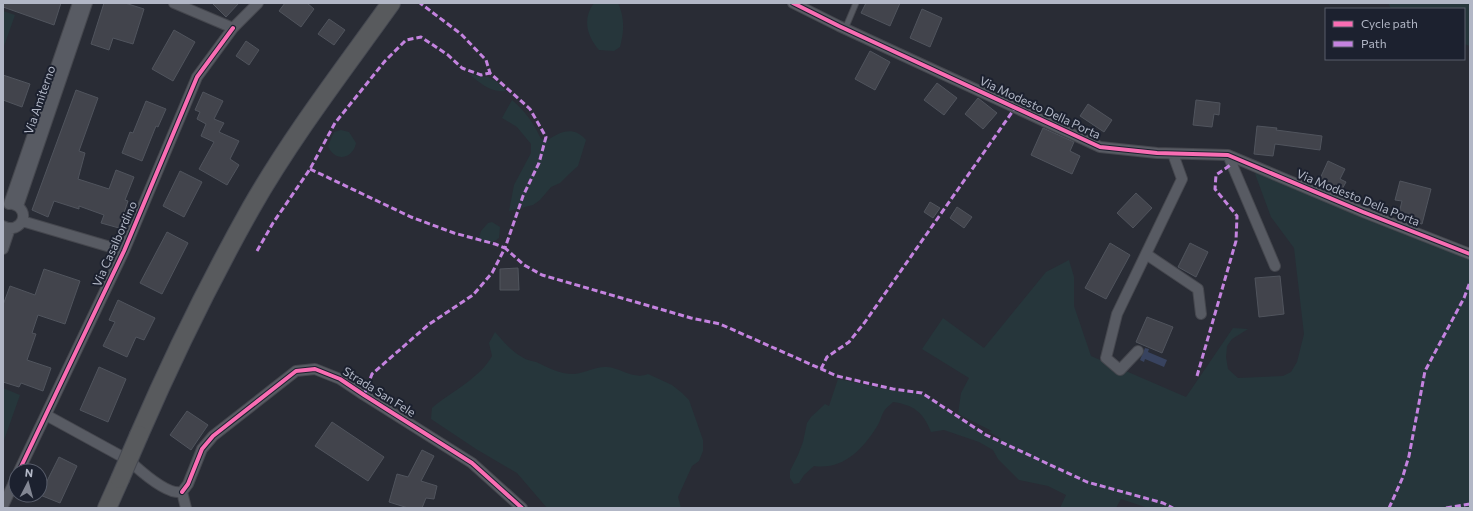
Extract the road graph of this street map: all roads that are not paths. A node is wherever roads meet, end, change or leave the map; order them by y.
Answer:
1 (78, 3) edge
2 (87, 3) edge
3 (174, 3) edge
4 (258, 3) edge
5 (793, 3) edge
6 (856, 3) edge
7 (389, 5) edge
8 (233, 28) junction
9 (845, 29) junction
10 (1173, 154) junction
11 (1228, 155) junction
12 (10, 205) edge
13 (22, 221) junction
14 (6, 227) edge
15 (3, 249) edge
16 (124, 251) junction
17 (1146, 254) junction
18 (1470, 254) edge
19 (1275, 266) dead end
20 (1201, 314) dead end
21 (1138, 351) dead end
22 (46, 415) junction
23 (118, 455) dead end
24 (23, 463) edge
25 (134, 465) dead end
26 (182, 492) junction
27 (8, 495) edge
28 (3, 506) edge
29 (107, 508) edge
30 (186, 508) edge
31 (522, 508) edge

1 - 12 street, Via Amiterno
2 - 12 street, Via Amiterno
3 - 8 street
4 - 8 street, Via Casalbordino
5 - 9 street, Via Modesto Della Porta
6 - 9 lane
7 - 29 highway, bridge
8 - 16 street, Via Casalbordino
9 - 10 street, Via Modesto Della Porta
10 - 11 street, Via Modesto Della Porta
10 - 17 street
11 - 18 street, Via Modesto Della Porta
11 - 19 street
12 - 13 street
13 - 14 street
13 - 16 street
14 - 15 street
16 - 22 street, Via Casalbordino
17 - 20 street
17 - 21 street
22 - 23 street
22 - 24 street, Via Casalbordino
25 - 26 street
26 - 30 street
26 - 31 street, Strada San Fele
27 - 28 street

